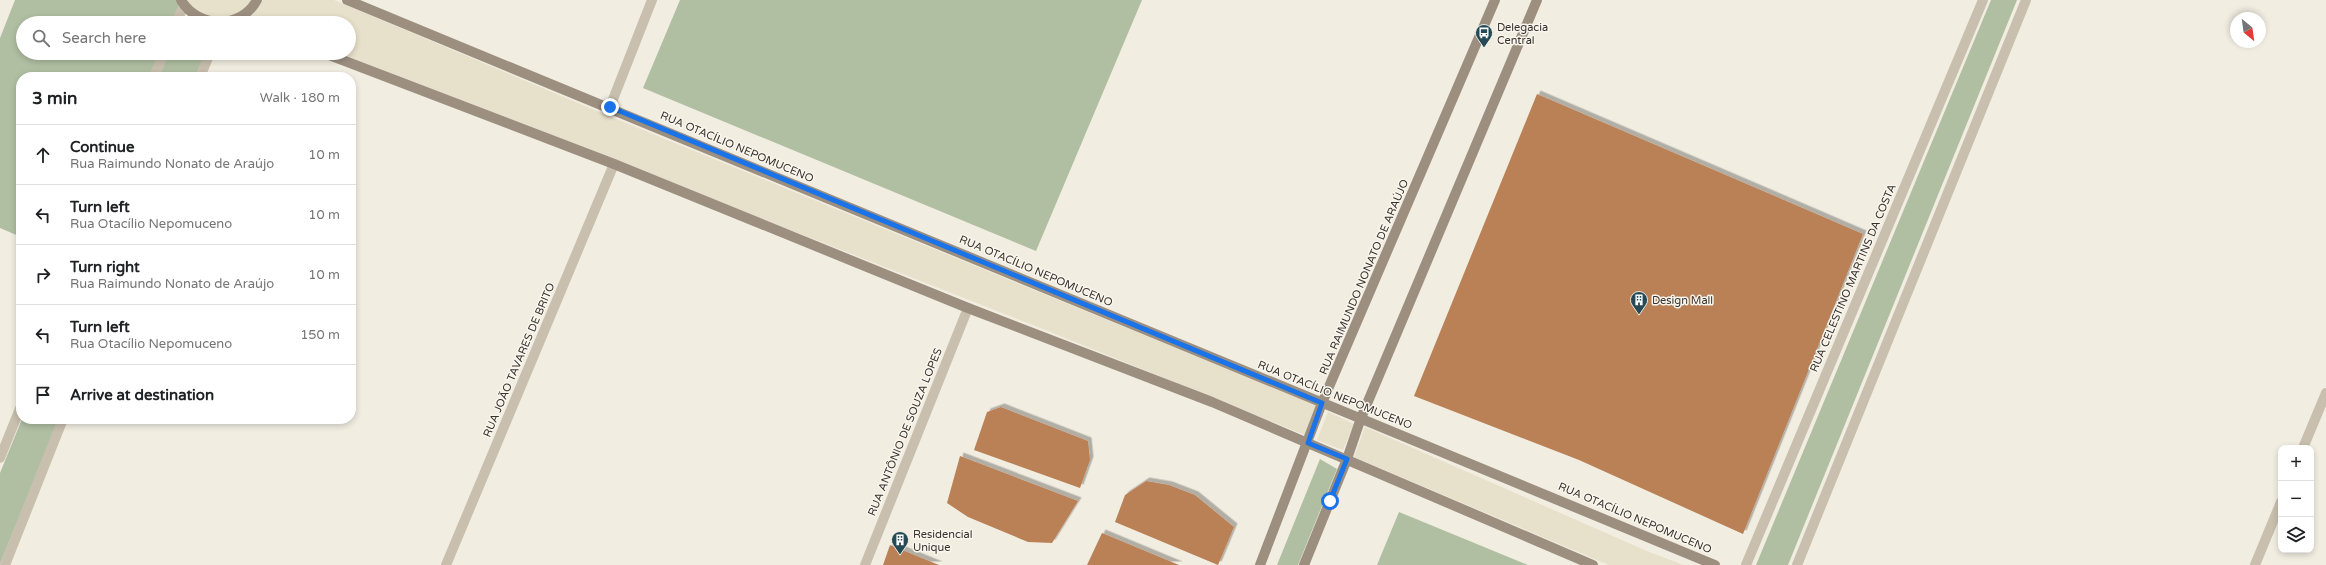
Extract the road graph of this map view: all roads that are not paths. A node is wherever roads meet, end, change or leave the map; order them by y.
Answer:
1 (257, 0) edge
2 (347, 0) edge
3 (652, 0) edge
4 (1495, 0) edge
5 (1537, 0) edge
6 (1983, 0) edge
7 (2026, 0) edge
8 (182, 2) edge
9 (178, 16) edge
10 (196, 16) edge
11 (241, 16) edge
12 (161, 60) edge
13 (207, 60) edge
14 (342, 60) edge
15 (156, 72) edge
16 (202, 72) edge
17 (610, 107) junction
18 (614, 164) junction
19 (968, 308) junction
20 (2326, 394) edge
21 (1322, 403) junction
22 (16, 418) edge
23 (1361, 418) junction
24 (61, 424) edge
25 (1308, 443) junction
26 (2304, 445) edge
27 (0, 458) edge
28 (1347, 459) junction
29 (2278, 509) edge
30 (5, 565) edge
31 (446, 565) edge
32 (865, 565) edge
33 (1260, 565) edge
34 (1304, 565) edge
35 (1593, 565) edge
36 (1715, 565) edge
37 (1746, 565) edge
38 (1797, 565) edge
39 (2255, 565) edge

1 - 11 street
2 - 17 street, RUA OTACÍLIO NEPOMUCENO
3 - 17 street
4 - 21 street, RUA RAIMUNDO NONATO DE ARAÚJO
5 - 23 street
6 - 37 street, RUA CELESTINO MARTINS DA COSTA
7 - 38 street
8 - 9 street
8 - 10 street
12 - 15 street
13 - 16 street
14 - 18 street
17 - 21 street, RUA OTACÍLIO NEPOMUCENO
18 - 19 street
18 - 31 street, RUA JOÃO TAVARES DE BRITO
19 - 25 street
19 - 32 street, RUA ANTÔNIO DE SOUZA LOPES
20 - 26 street
21 - 23 street, RUA OTACÍLIO NEPOMUCENO
21 - 25 street, RUA RAIMUNDO NONATO DE ARAÚJO
22 - 27 street
23 - 28 street
23 - 36 street, RUA OTACÍLIO NEPOMUCENO
24 - 30 street
25 - 28 street
25 - 33 street, RUA RAIMUNDO NONATO DE ARAÚJO
28 - 34 street
28 - 35 street
29 - 39 street

